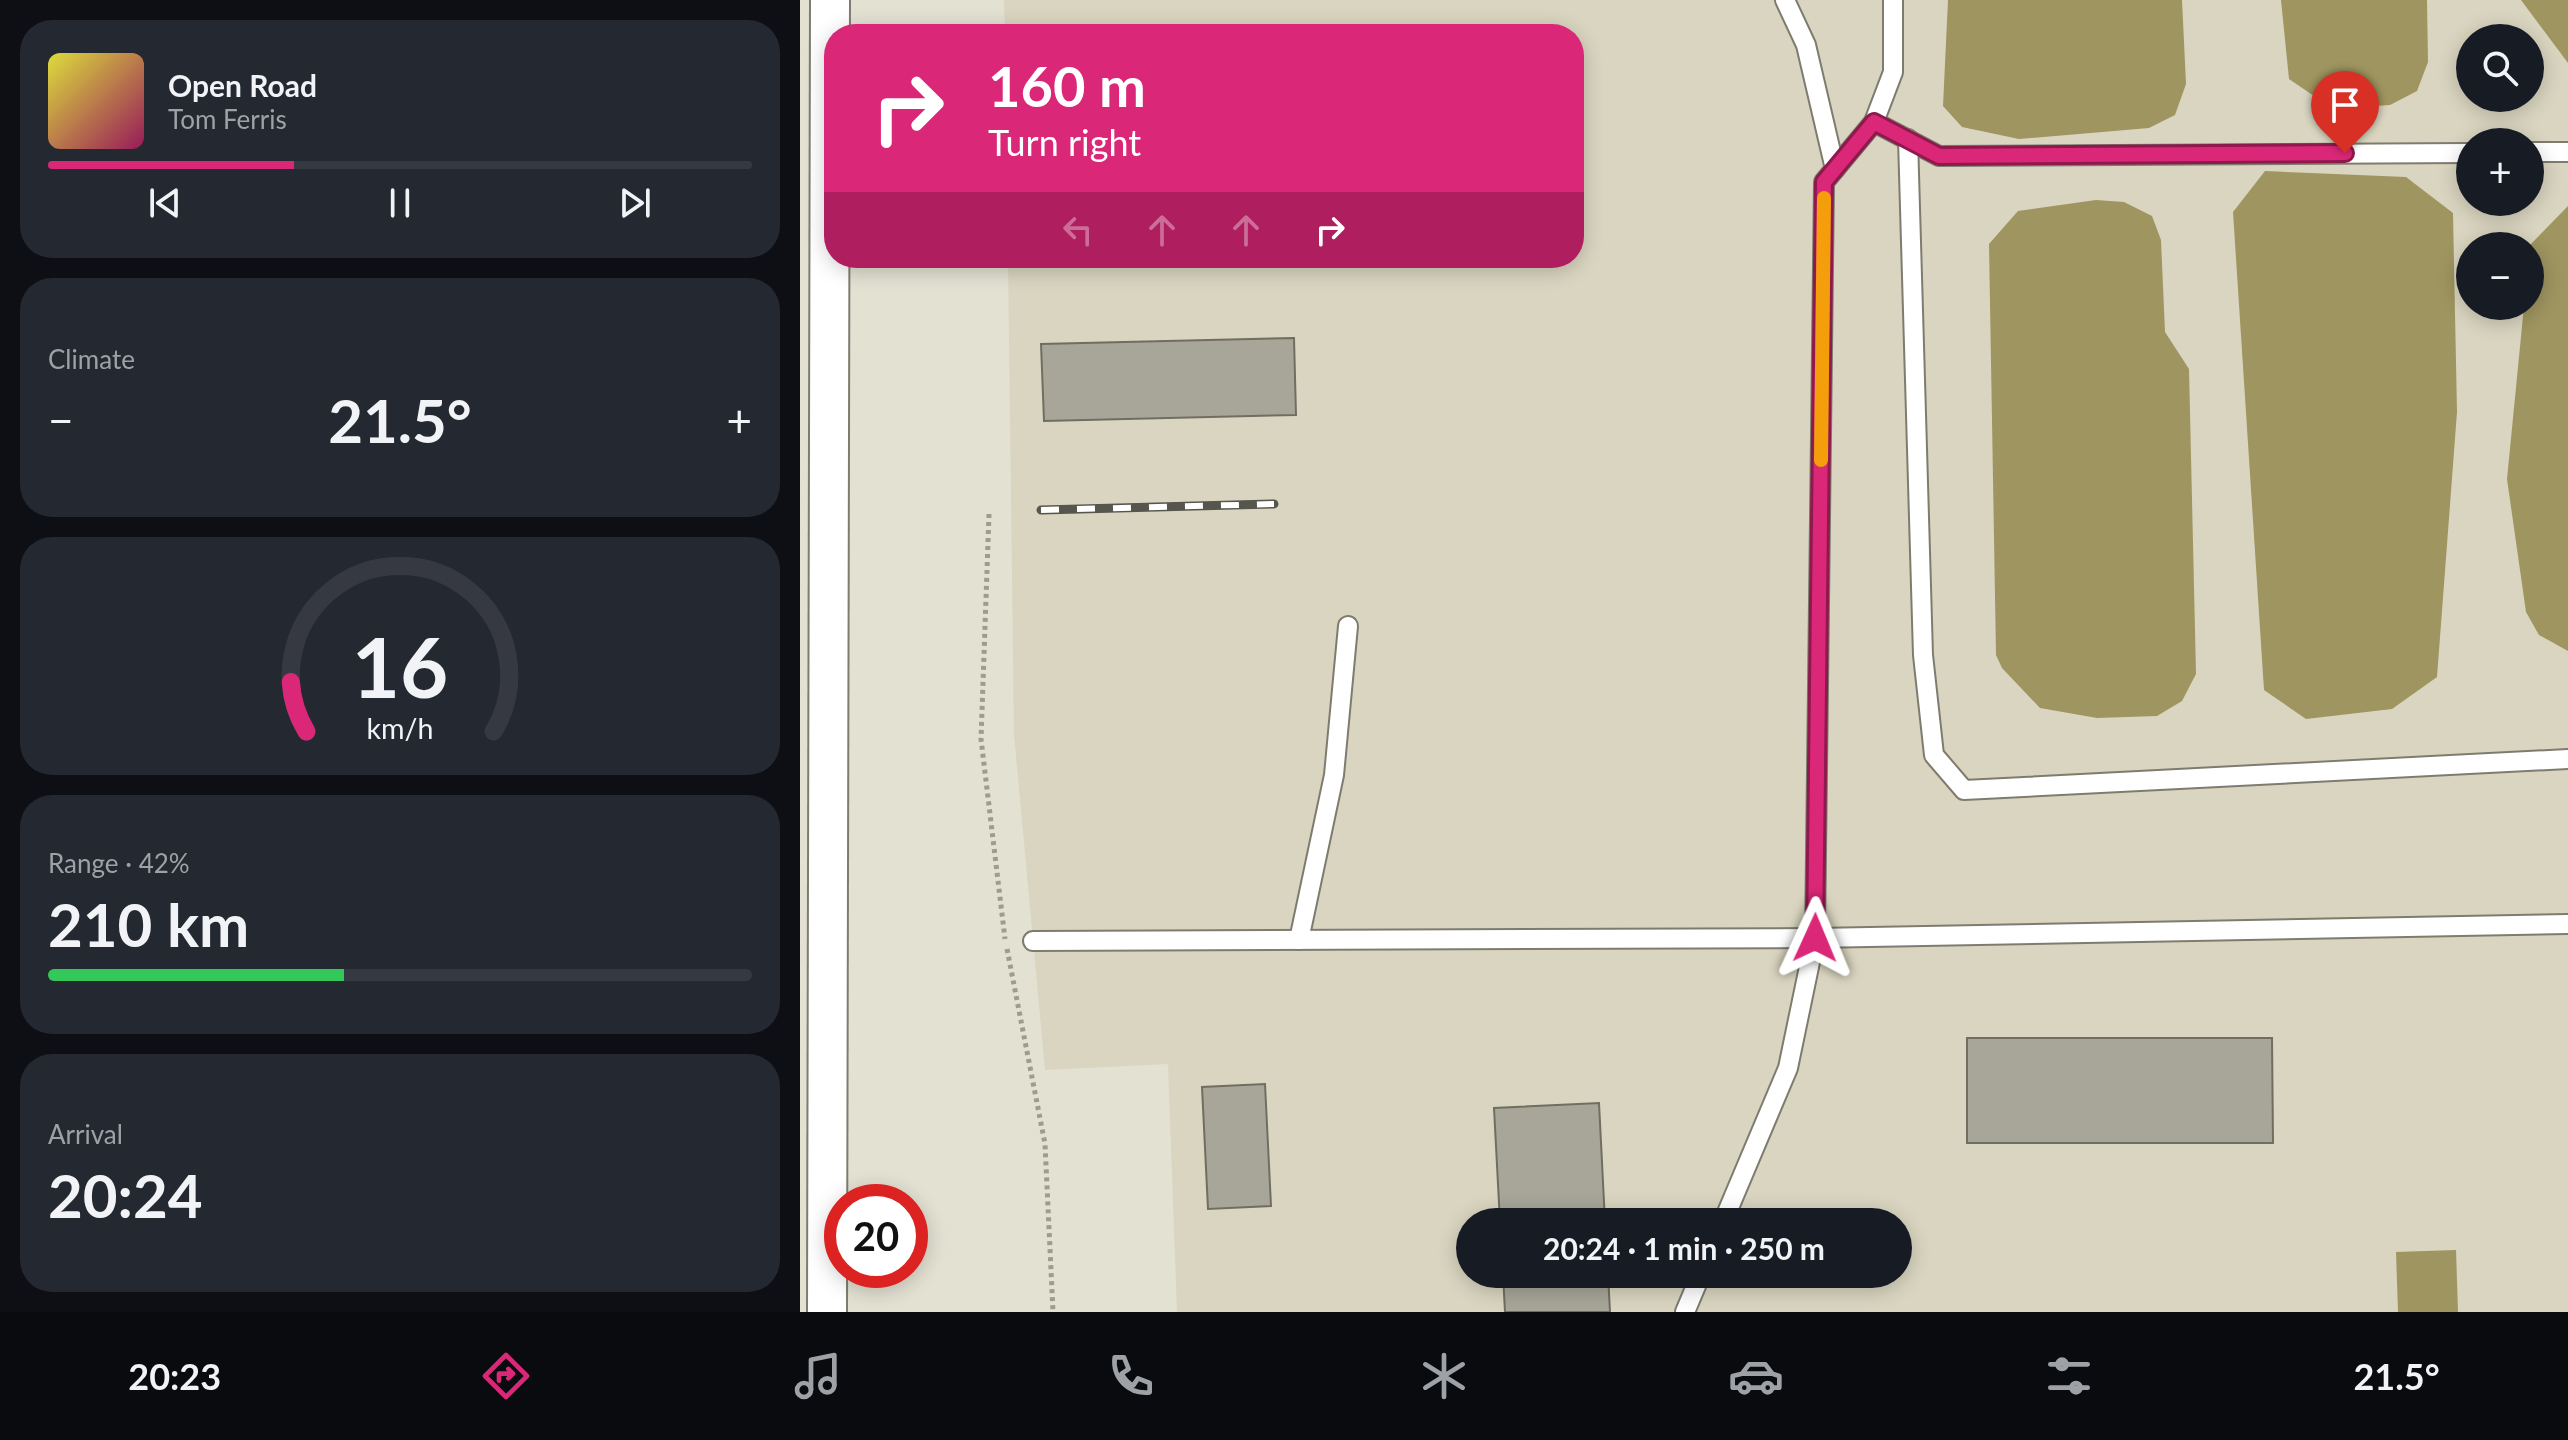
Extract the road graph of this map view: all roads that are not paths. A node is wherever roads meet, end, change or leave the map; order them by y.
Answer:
1 (830, 0) edge
2 (1785, 0) edge
3 (1893, 0) edge
4 (830, 24) edge
5 (1874, 122) junction
6 (1908, 139) junction
7 (2544, 152) edge
8 (2568, 152) edge
9 (2456, 153) edge
10 (1835, 169) junction
11 (825, 268) edge
12 (1348, 626) dead end
13 (2568, 759) edge
14 (814, 840) edge
15 (2568, 924) edge
16 (1815, 938) junction
17 (1299, 940) junction
18 (1033, 941) dead end
19 (1729, 1208) edge
20 (1695, 1288) edge
21 (827, 1312) edge
22 (1685, 1312) edge

1 - 4 street
2 - 10 lane
3 - 5 lane
5 - 6 lane
5 - 10 lane
6 - 9 lane
6 - 13 lane
7 - 8 lane
10 - 16 lane
11 - 14 street
12 - 17 lane
14 - 21 street
15 - 16 lane
16 - 17 lane
16 - 19 lane
17 - 18 lane
20 - 22 lane

